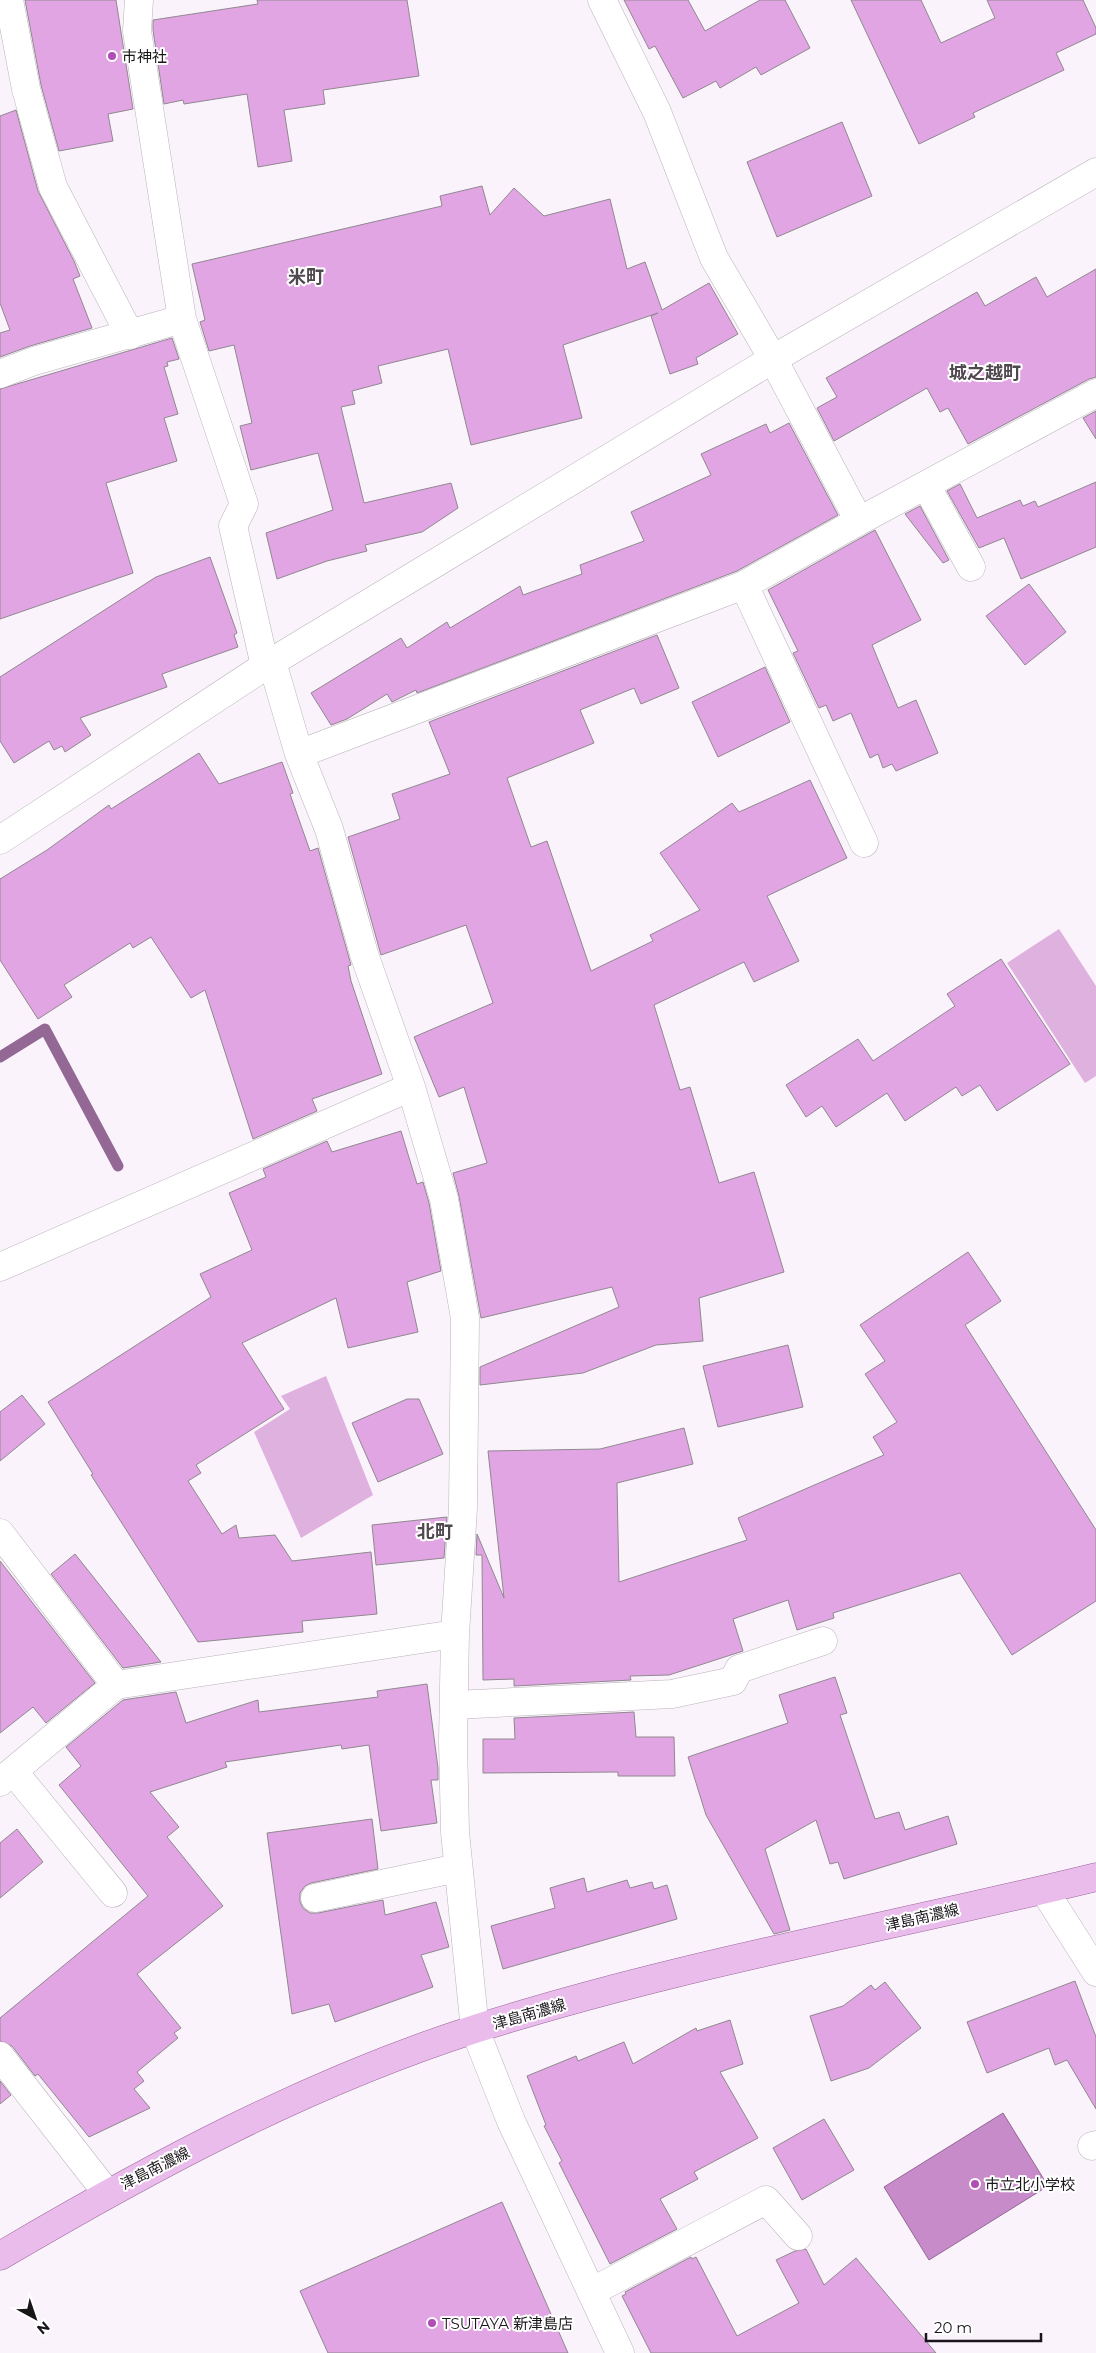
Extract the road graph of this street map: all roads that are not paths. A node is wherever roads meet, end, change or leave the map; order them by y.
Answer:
1 (9, 0) edge
2 (139, 0) edge
3 (602, 0) edge
4 (1096, 172) edge
5 (182, 319) junction
6 (130, 334) junction
7 (773, 359) junction
8 (0, 374) edge
9 (1096, 393) edge
10 (926, 485) junction
11 (859, 521) junction
12 (971, 567) dead end
13 (744, 585) junction
14 (269, 664) junction
15 (299, 754) junction
16 (0, 840) edge
17 (864, 843) dead end
18 (410, 1087) junction
19 (0, 1267) edge
20 (0, 1533) edge
21 (455, 1634) junction
22 (823, 1641) dead end
23 (116, 1685) junction
24 (454, 1705) junction
25 (7, 1777) edge
26 (458, 1868) junction
27 (1096, 1877) edge
28 (1044, 1890) junction
29 (113, 1893) dead end
30 (315, 1898) dead end
31 (1096, 1972) edge
32 (475, 2030) junction
33 (0, 2056) edge
34 (107, 2193) junction
35 (798, 2236) dead end
36 (0, 2256) edge
37 (591, 2292) junction
38 (620, 2353) edge

1 - 6 street
2 - 5 street
3 - 7 street
4 - 7 street
5 - 6 street
5 - 14 street
6 - 8 street
7 - 11 street
7 - 14 street
9 - 10 street
10 - 11 street
10 - 12 street
11 - 13 street
13 - 15 street
13 - 17 street
14 - 15 street
14 - 16 street
15 - 18 street
18 - 19 street
18 - 21 street
20 - 23 street
21 - 23 street
21 - 24 street
22 - 24 street
23 - 25 street
24 - 26 street
25 - 29 street
26 - 30 street
26 - 32 street
27 - 28 main road, 津島南濃線
28 - 31 street
28 - 32 main road, 津島南濃線
32 - 34 main road, 津島南濃線
32 - 37 street
33 - 34 street
34 - 36 main road, 津島南濃線
35 - 37 street
37 - 38 street

